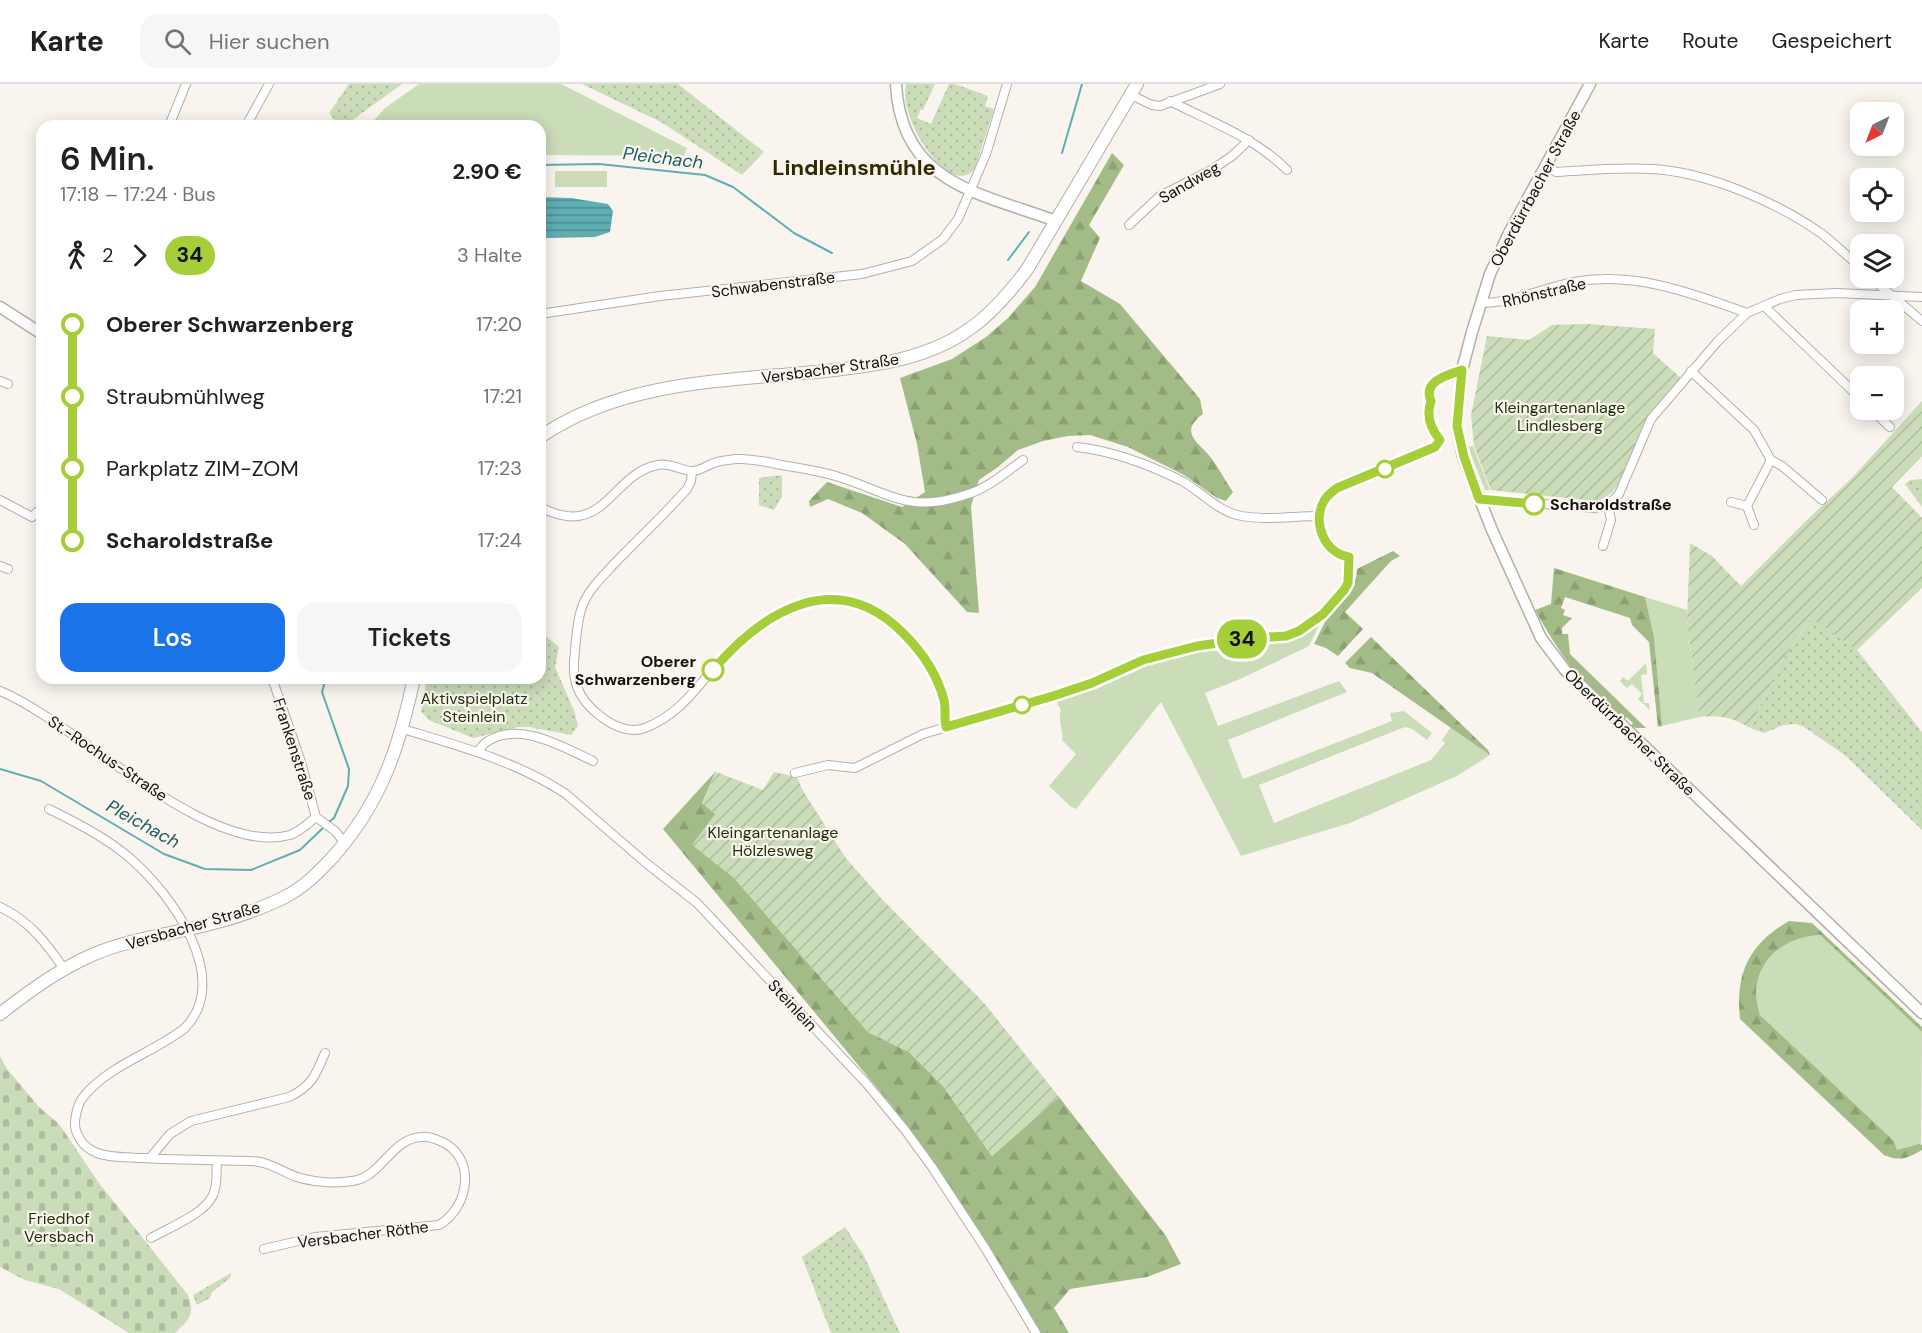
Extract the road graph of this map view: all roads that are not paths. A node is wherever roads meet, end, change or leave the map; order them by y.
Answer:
1 (186, 84) edge
2 (269, 84) edge
3 (896, 84) edge
4 (1007, 84) edge
5 (1220, 84) edge
6 (1590, 84) edge
7 (1134, 89) edge
8 (1170, 101) junction
9 (171, 120) edge
10 (249, 120) edge
11 (1249, 140) junction
12 (1546, 165) junction
13 (1287, 170) dead end
14 (970, 190) junction
15 (1056, 221) junction
16 (1129, 225) dead end
17 (1850, 258) edge
18 (1882, 288) edge
19 (1888, 294) junction
20 (1922, 297) edge
21 (1480, 303) junction
22 (1764, 306) junction
23 (0, 307) edge
24 (546, 313) edge
25 (1747, 314) junction
26 (1922, 321) edge
27 (36, 330) edge
28 (1692, 371) junction
29 (1850, 388) edge
30 (1883, 420) edge
31 (1890, 427) dead end
32 (546, 433) edge
33 (1077, 447) dead end
34 (1023, 460) dead end
35 (1771, 460) junction
36 (692, 471) junction
37 (1479, 499) junction
38 (0, 500) edge
39 (1822, 500) dead end
40 (1731, 502) dead end
41 (1608, 506) junction
42 (1746, 506) junction
43 (546, 509) edge
44 (36, 513) edge
45 (1319, 516) dead end
46 (1754, 525) dead end
47 (1603, 546) dead end
48 (1320, 615) dead end
49 (274, 684) edge
50 (413, 684) edge
51 (0, 691) edge
52 (946, 727) junction
53 (403, 729) junction
54 (478, 751) junction
55 (593, 761) dead end
56 (795, 773) dead end
57 (49, 809) dead end
58 (316, 817) junction
59 (345, 843) junction
60 (0, 907) edge
61 (186, 929) junction
62 (64, 969) junction
63 (1922, 1013) edge
64 (0, 1014) edge
65 (325, 1053) dead end
66 (150, 1158) junction
67 (217, 1161) junction
68 (151, 1238) dead end
69 (264, 1249) dead end
70 (1036, 1333) edge

1 - 9 street
2 - 10 street
3 - 14 street
4 - 14 street, Schwabenstraße
5 - 8 street
6 - 12 street, Oberdürrbacher Straße
7 - 8 street
7 - 15 main road, Versbacher Straße
8 - 11 street
11 - 13 street
11 - 16 street, Sandweg
12 - 17 street
12 - 21 street, Oberdürrbacher Straße
14 - 15 street
14 - 24 street, Schwabenstraße
15 - 32 main road, Versbacher Straße
18 - 19 street
19 - 20 street
19 - 22 street
19 - 26 street
21 - 25 street, Rhönstraße
21 - 37 street, Oberdürrbacher Straße
22 - 25 street
22 - 29 street
23 - 27 street
25 - 28 street
28 - 35 street
28 - 41 street
30 - 31 street
33 - 45 street
34 - 36 street
35 - 39 street
35 - 42 street
36 - 43 street
36 - 52 street
37 - 41 street
37 - 63 street, Oberdürrbacher Straße
38 - 44 street
40 - 42 street
41 - 47 street
42 - 46 street
48 - 52 street
49 - 58 street, Frankenstraße
50 - 53 main road, Versbacher Straße
51 - 58 street, St.-Rochus-Straße
52 - 56 street
53 - 54 street, Steinlein
53 - 59 main road, Versbacher Straße
54 - 55 street
54 - 70 street, Steinlein
57 - 61 street, Versbacher Röthe
58 - 59 street, Frankenstraße
59 - 61 main road, Versbacher Straße
60 - 62 street
61 - 62 main road, Versbacher Straße
61 - 66 street, Versbacher Röthe
62 - 64 main road, Versbacher Straße
65 - 66 street
66 - 67 street, Versbacher Röthe
67 - 68 street
67 - 69 street, Versbacher Röthe

